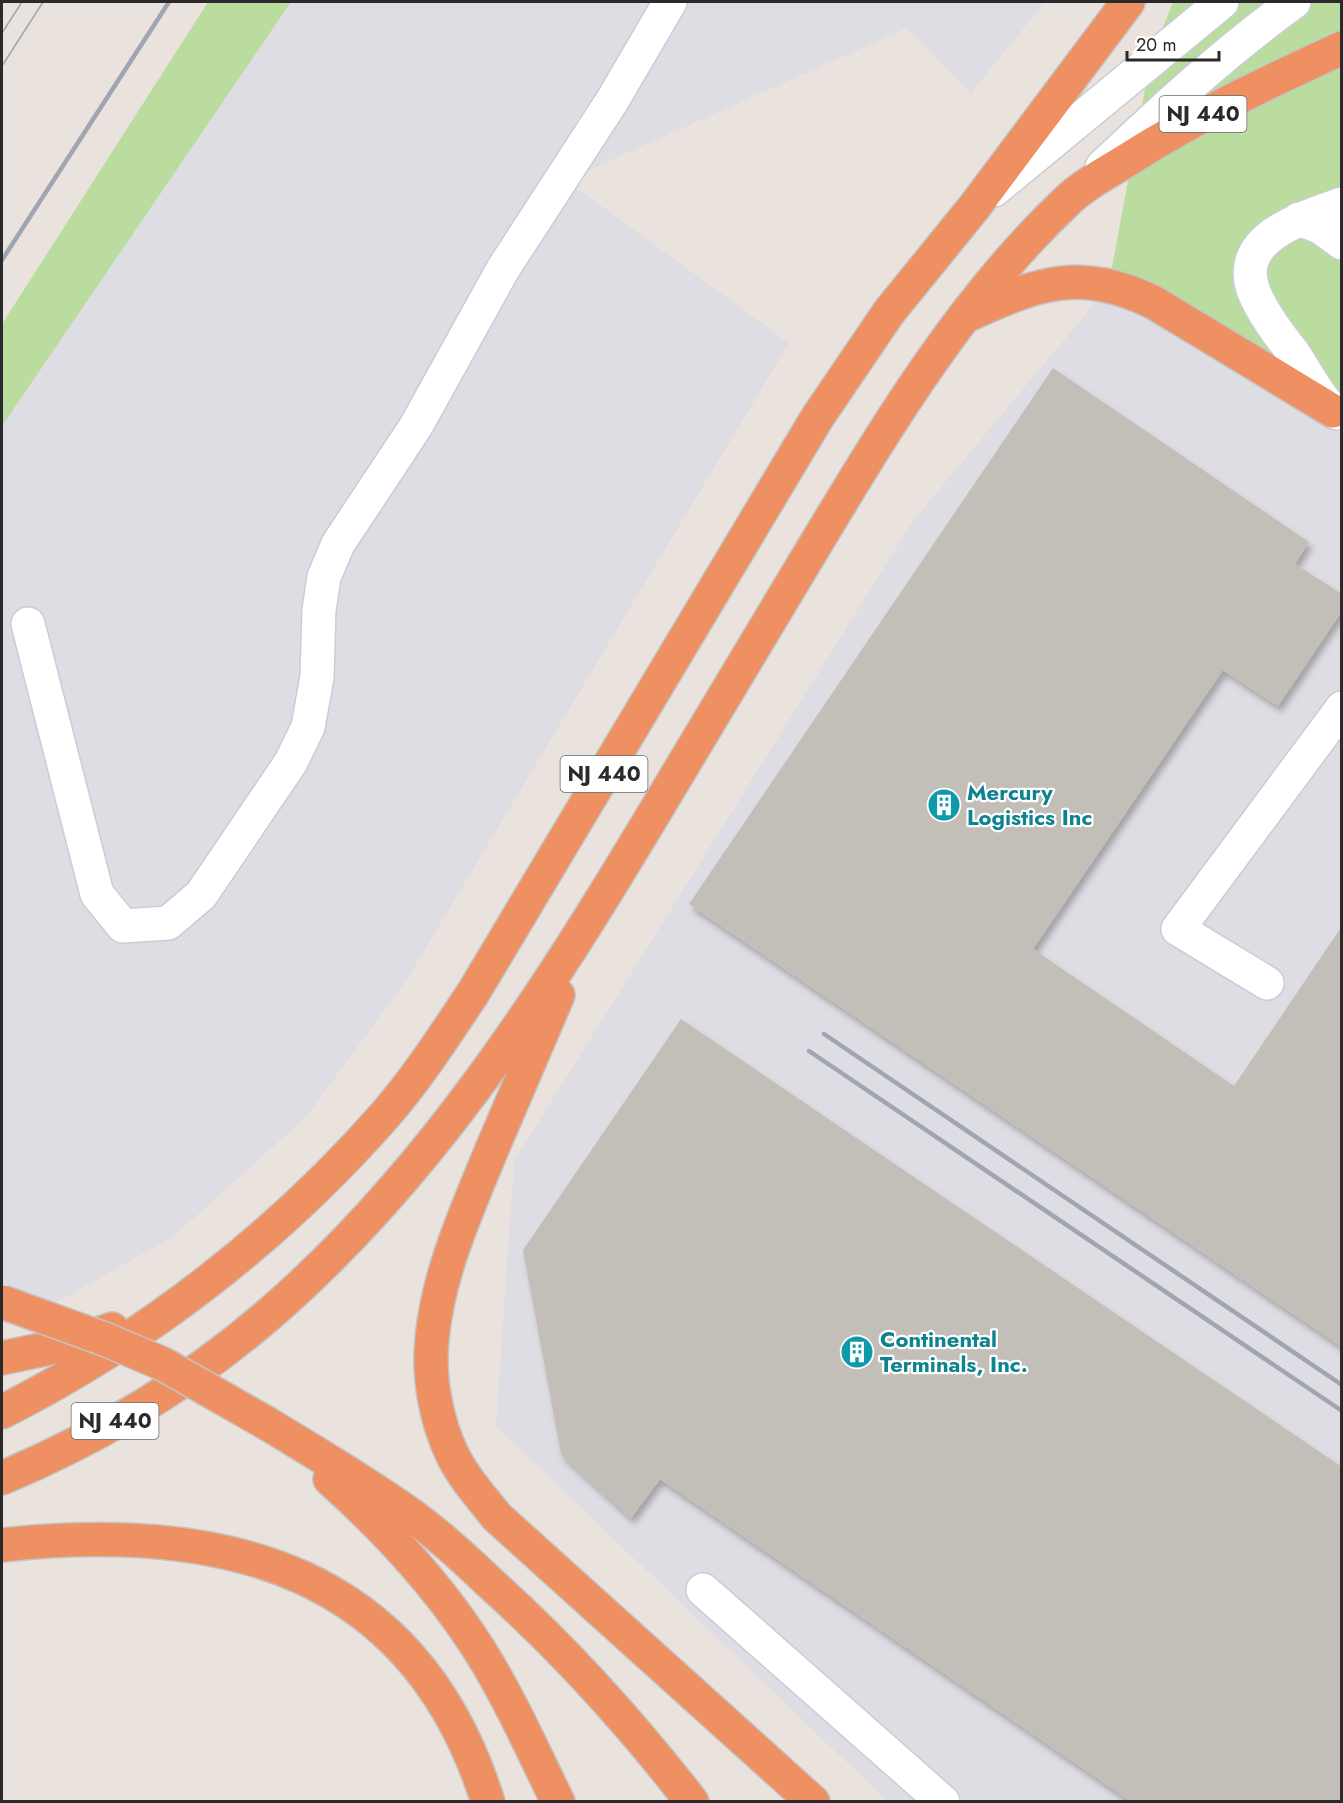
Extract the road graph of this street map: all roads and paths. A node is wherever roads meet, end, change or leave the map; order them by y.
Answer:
1 (670, 2) edge
2 (1128, 2) edge
3 (1222, 2) edge
4 (1294, 2) edge
5 (1341, 48) edge
6 (1073, 195) junction
7 (1341, 204) edge
8 (975, 206) junction
9 (1299, 219) junction
10 (1341, 243) edge
11 (965, 316) junction
12 (1337, 413) edge
13 (28, 624) dead end
14 (1341, 708) edge
15 (590, 920) junction
16 (1268, 983) dead end
17 (183, 1300) junction
18 (2, 1302) edge
19 (2, 1358) edge
20 (2, 1412) edge
21 (268, 1424) junction
22 (2, 1478) edge
23 (2, 1545) edge
24 (703, 1590) dead end
25 (488, 1802) edge
26 (558, 1802) edge
27 (692, 1802) edge
28 (813, 1802) edge
29 (943, 1802) edge

1 - 13 street
2 - 8 highway, NJ 440
3 - 8 street
4 - 6 street
5 - 6 highway, NJ 440
6 - 11 highway, NJ 440
7 - 9 street
8 - 17 highway, NJ 440
9 - 10 street
9 - 12 street
11 - 12 highway
11 - 15 highway, NJ 440
14 - 16 street
15 - 22 highway, NJ 440
15 - 28 highway
17 - 19 highway
17 - 20 highway, NJ 440
18 - 21 highway, bridge
21 - 26 highway
21 - 27 highway
23 - 25 highway
24 - 29 street

